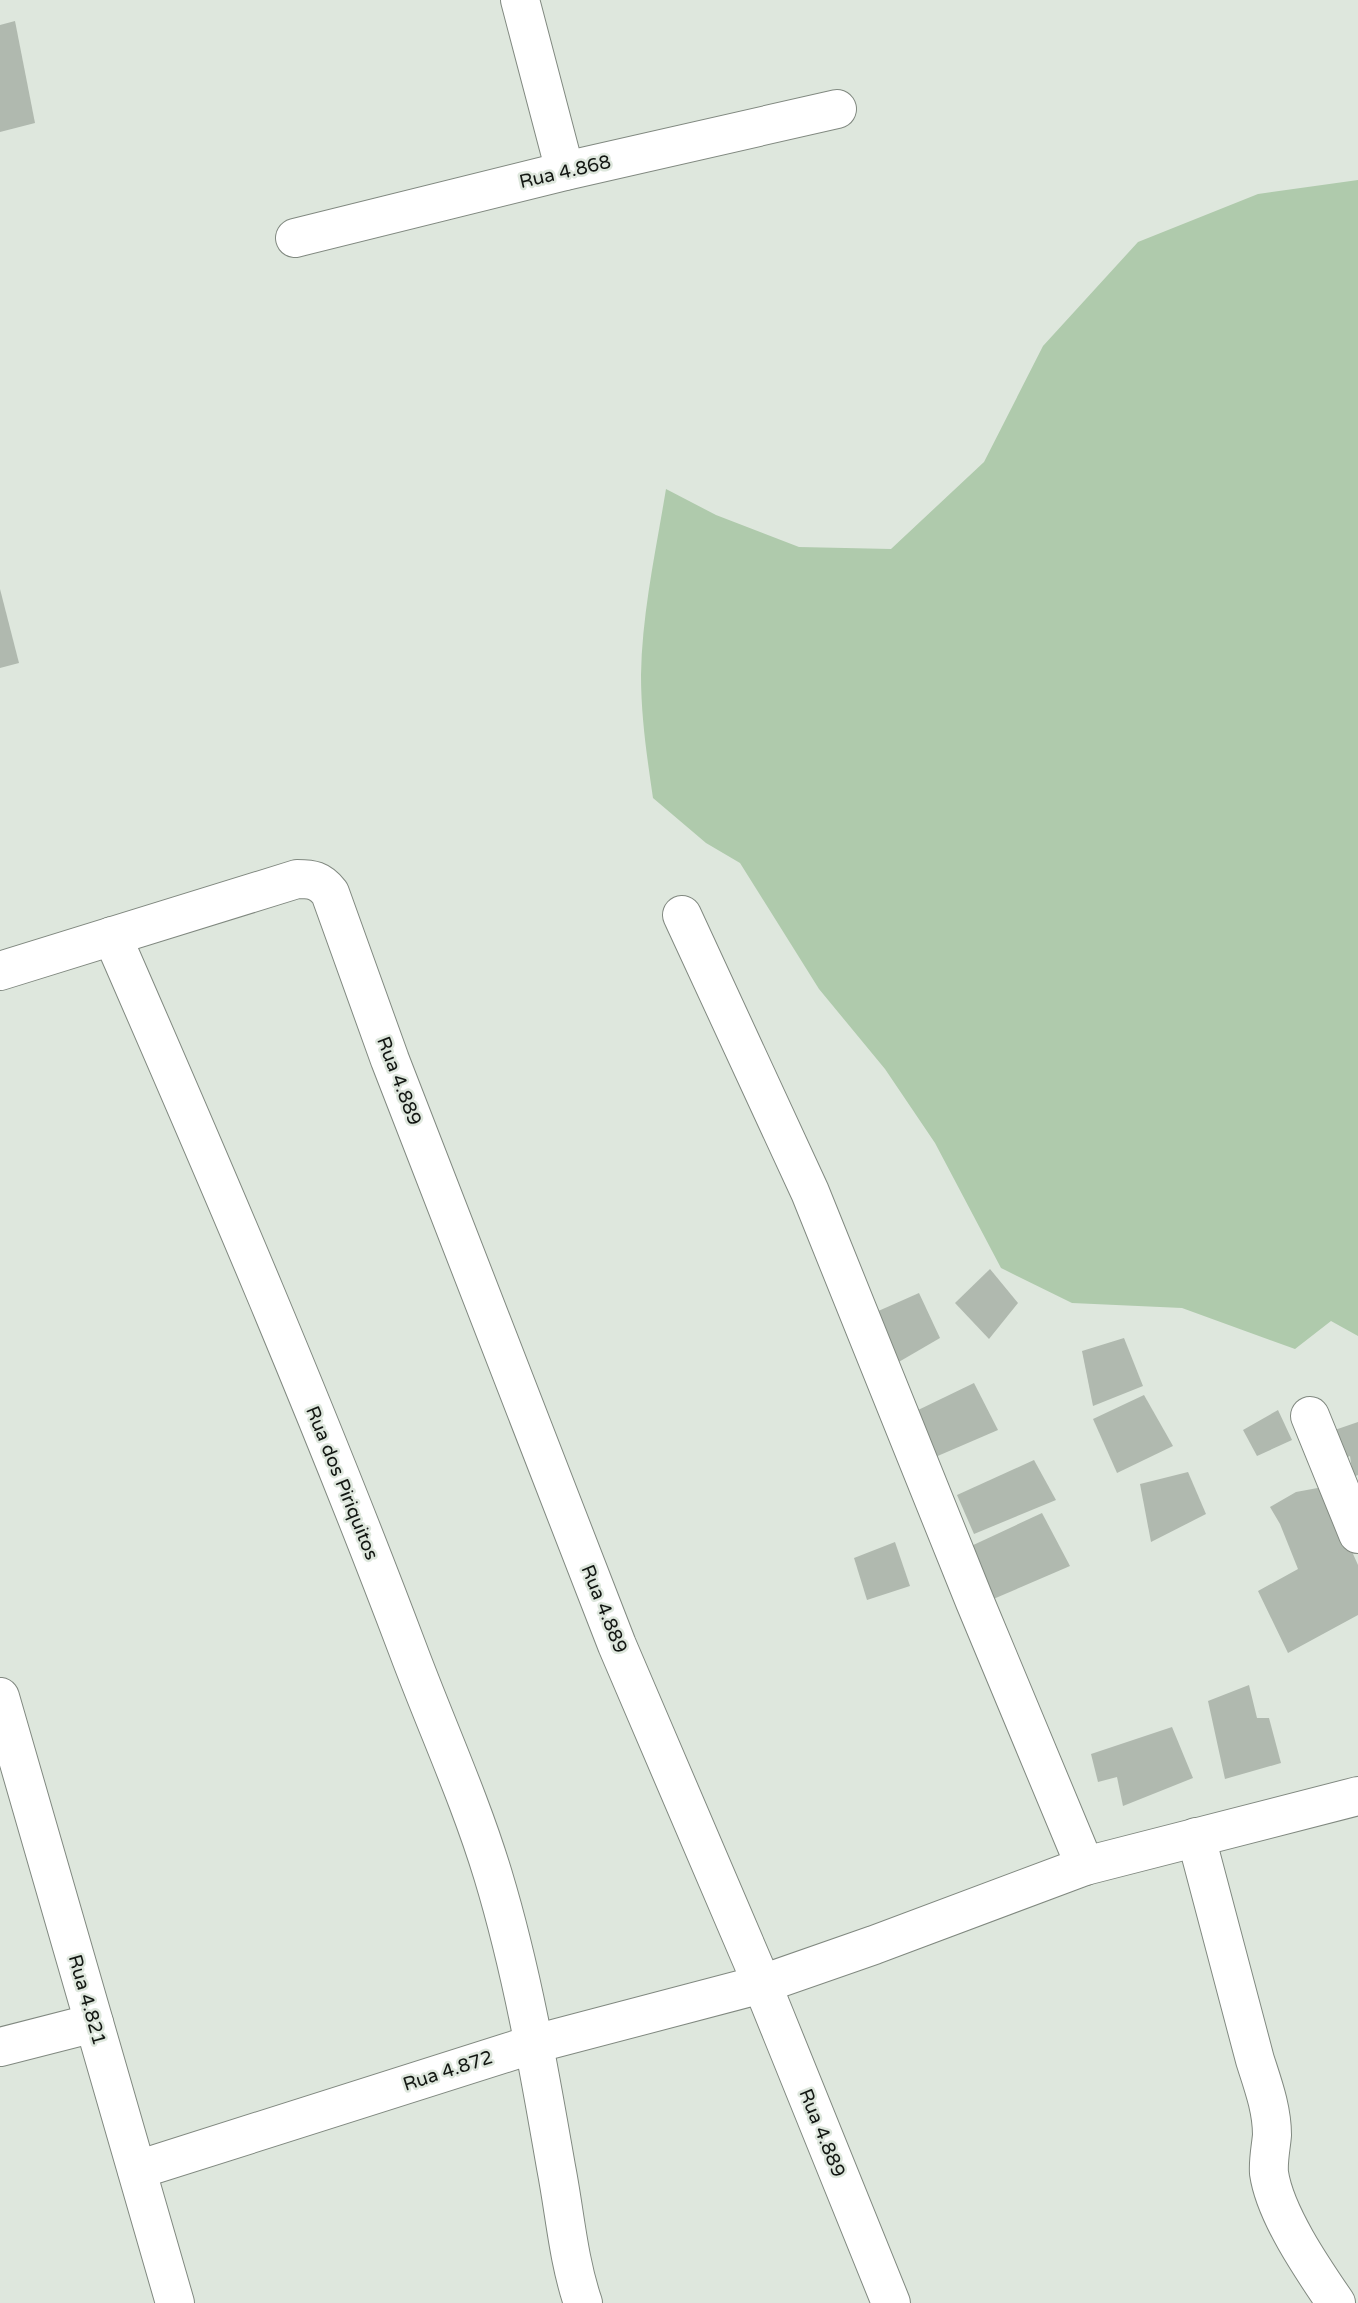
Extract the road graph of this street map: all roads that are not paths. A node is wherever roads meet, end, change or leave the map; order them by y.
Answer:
1 (520, 0) edge
2 (837, 109) dead end
3 (565, 171) junction
4 (295, 238) dead end
5 (682, 915) dead end
6 (112, 936) junction
7 (0, 971) edge
8 (1310, 1416) dead end
9 (1358, 1534) edge
10 (0, 1697) edge
11 (1358, 1796) edge
12 (1196, 1837) junction
13 (1086, 1866) junction
14 (762, 1984) junction
15 (94, 2023) junction
16 (534, 2044) junction
17 (0, 2047) edge
18 (137, 2170) junction
19 (175, 2303) edge
20 (583, 2303) edge
21 (891, 2303) edge
22 (1335, 2303) edge

1 - 3 street
2 - 3 street, Rua 4.868
3 - 4 street, Rua 4.868
5 - 13 street
6 - 7 street, Rua 4.889
6 - 14 street, Rua 4.889
6 - 16 street, Rua dos Piriquitos
8 - 9 street
10 - 15 street, Rua 4.821
11 - 12 street, Rua 4.872
12 - 13 street, Rua 4.872
12 - 22 street
13 - 14 street, Rua 4.872
14 - 16 street, Rua 4.872
14 - 21 street, Rua 4.889
15 - 17 street
15 - 18 street, Rua 4.821
16 - 18 street, Rua 4.872
16 - 20 street, Rua dos Piriquitos
18 - 19 street, Rua 4.821

